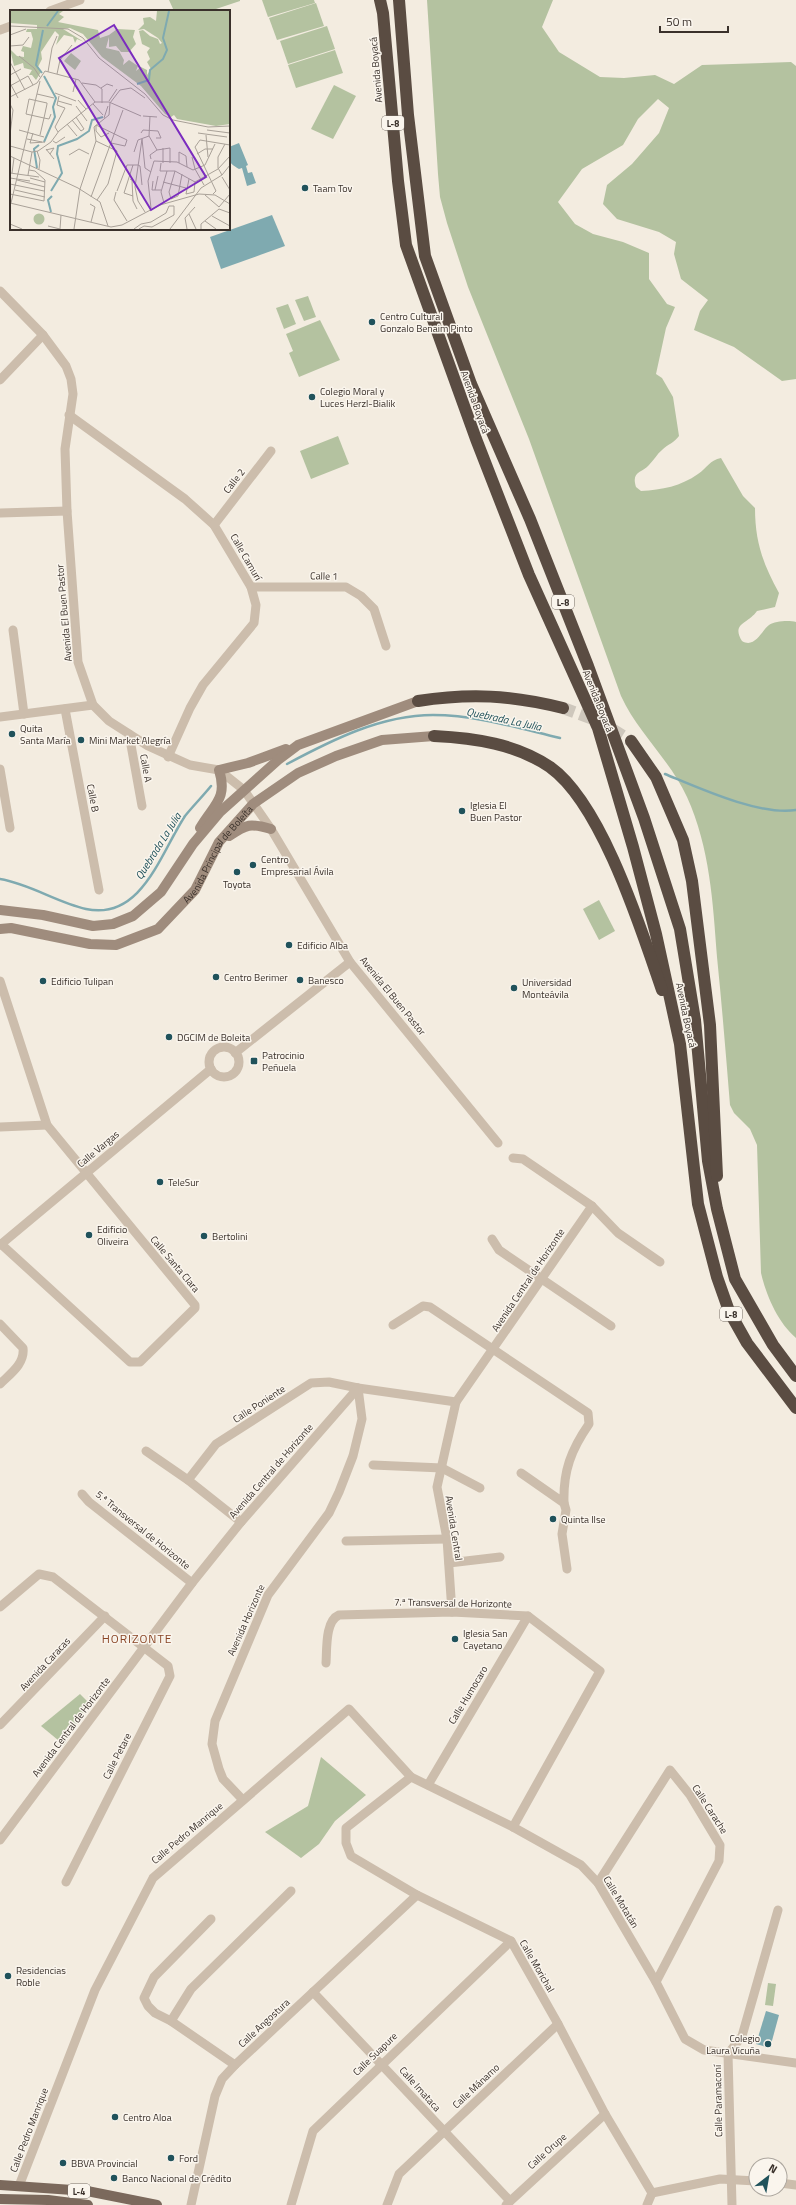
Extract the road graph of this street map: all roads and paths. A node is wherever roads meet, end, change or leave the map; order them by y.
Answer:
1 (80, 0) edge
2 (380, 0) edge
3 (399, 0) edge
4 (53, 10) edge
5 (10, 26) edge
6 (0, 30) edge
7 (0, 291) edge
8 (43, 335) junction
9 (0, 380) edge
10 (69, 415) junction
11 (271, 452) dead end
12 (66, 511) junction
13 (0, 513) edge
14 (214, 524) junction
15 (250, 587) junction
16 (13, 630) dead end
17 (386, 646) dead end
18 (418, 701) joint
19 (94, 705) junction
20 (563, 708) tunnel mouth
21 (64, 709) junction
22 (24, 714) junction
23 (0, 717) edge
24 (129, 734) junction
25 (434, 736) joint
26 (631, 740) tunnel mouth
27 (298, 745) junction
28 (168, 757) junction
29 (0, 769) edge
30 (219, 770) junction
31 (244, 790) junction
32 (253, 804) junction
33 (142, 806) dead end
34 (10, 828) dead end
35 (271, 829) junction
36 (219, 842) junction
37 (193, 844) junction
38 (99, 890) dead end
39 (0, 910) edge
40 (0, 929) edge
41 (350, 962) junction
42 (0, 981) edge
43 (680, 1044) junction
44 (235, 1053) junction
45 (211, 1068) junction
46 (47, 1125) junction
47 (0, 1127) edge
48 (498, 1143) dead end
49 (513, 1158) dead end
50 (85, 1174) junction
51 (592, 1206) junction
52 (717, 1209) junction
53 (492, 1239) dead end
54 (1, 1245) edge
55 (660, 1262) dead end
56 (542, 1279) junction
57 (0, 1324) edge
58 (393, 1325) dead end
59 (611, 1326) dead end
60 (493, 1351) junction
61 (796, 1376) edge
62 (0, 1384) edge
63 (358, 1388) junction
64 (456, 1402) junction
65 (796, 1408) edge
66 (146, 1451) dead end
67 (373, 1465) dead end
68 (442, 1468) junction
69 (521, 1473) dead end
70 (188, 1480) junction
71 (480, 1488) dead end
72 (82, 1494) dead end
73 (564, 1503) junction
74 (241, 1522) junction
75 (447, 1539) junction
76 (346, 1541) dead end
77 (500, 1557) dead end
78 (449, 1563) junction
79 (567, 1569) dead end
80 (192, 1583) junction
81 (0, 1607) edge
82 (452, 1612) junction
83 (105, 1616) junction
84 (528, 1616) junction
85 (145, 1647) junction
86 (326, 1663) dead end
87 (0, 1725) edge
88 (411, 1777) junction
89 (428, 1785) junction
90 (243, 1800) junction
91 (513, 1827) junction
92 (0, 1840) edge
93 (66, 1882) dead end
94 (598, 1883) junction
95 (291, 1891) dead end
96 (417, 1895) junction
97 (778, 1910) dead end
98 (210, 1920) dead end
99 (511, 1941) junction
100 (656, 1982) junction
101 (313, 1992) junction
102 (171, 2021) junction
103 (558, 2024) junction
104 (728, 2054) junction
105 (382, 2063) junction
106 (796, 2063) edge
107 (235, 2065) junction
108 (605, 2114) junction
109 (444, 2131) junction
110 (730, 2178) junction
111 (748, 2180) edge
112 (0, 2186) edge
113 (20, 2186) junction
114 (652, 2193) junction
115 (0, 2198) edge
116 (507, 2203) edge
117 (88, 2205) edge
118 (157, 2205) edge
119 (191, 2205) edge
120 (291, 2205) edge
121 (387, 2205) edge
122 (646, 2205) edge
123 (732, 2205) edge

1 - 4 street
2 - 43 highway, Avenida Boyacá / L-8
3 - 52 highway, Avenida Boyacá / L-8
5 - 6 street
7 - 8 street, Avenida El Buen Pastor
8 - 9 street
8 - 10 street, Avenida El Buen Pastor
10 - 12 street, Avenida El Buen Pastor
10 - 14 street, Calle Camurí
11 - 14 street, Calle 2
12 - 13 street
12 - 19 street, Avenida El Buen Pastor
14 - 15 street, Calle Camurí
15 - 17 street, Calle 1
15 - 28 street, Calle Camurí
16 - 22 street
18 - 20 highway
18 - 27 street, Avenida Principal de Boleíta
19 - 21 street
19 - 24 street, Avenida El Buen Pastor
21 - 22 street
21 - 38 street, Calle B
22 - 23 street
24 - 28 street, Avenida El Buen Pastor
24 - 33 street, Calle A
25 - 32 street, Avenida Principal de Boleíta
25 - 43 highway
26 - 52 highway
27 - 30 street
27 - 31 street, Avenida Principal de Boleíta
28 - 30 street, Avenida El Buen Pastor
29 - 34 street
30 - 31 street, Avenida El Buen Pastor
30 - 37 street
31 - 32 street, Avenida El Buen Pastor
31 - 37 street, Avenida Principal de Boleíta
32 - 35 street, Avenida El Buen Pastor
32 - 36 street, Avenida Principal de Boleíta
35 - 36 street
35 - 41 street, Avenida El Buen Pastor
36 - 40 street, Avenida Principal de Boleíta
37 - 39 street, Avenida Principal de Boleíta
41 - 44 street
41 - 48 street, Avenida El Buen Pastor
42 - 46 street, Calle Santa Clara
43 - 65 highway, Avenida Boyacá / L-8
44 - 45 street
44 - 45 street
45 - 50 street, Calle Vargas
46 - 47 street
46 - 50 street, Calle Santa Clara
49 - 51 street
50 - 54 street, Calle Vargas
50 - 54 street, Calle Santa Clara
51 - 55 street
51 - 56 street, Avenida Central de Horizonte
52 - 61 highway, Avenida Boyacá / L-8
53 - 56 street
56 - 59 street
56 - 60 street, Avenida Central de Horizonte
57 - 62 street
58 - 60 street
60 - 64 street, Avenida Central de Horizonte
60 - 73 street
63 - 64 street
63 - 70 street, Calle Poniente
63 - 74 street, Avenida Central de Horizonte
63 - 90 street, Avenida Horizonte
64 - 68 street, Avenida Central
66 - 70 street
67 - 68 street
68 - 71 street
68 - 75 street, Avenida Central
69 - 73 street
70 - 74 street
72 - 80 street, 5.ª Transversal de Horizonte
73 - 79 street
74 - 80 street, Avenida Central de Horizonte
75 - 76 street
75 - 78 street, Avenida Central
77 - 78 street
78 - 82 street, Avenida Central
80 - 85 street, Avenida Central de Horizonte
81 - 83 street, Calle Petare
82 - 84 street, 7.ª Transversal de Horizonte
82 - 86 street, 7.ª Transversal de Horizonte
83 - 85 street, Calle Petare
83 - 87 street, Avenida Caracas
84 - 89 street, Calle Humocaro
84 - 91 street
85 - 92 street, Avenida Central de Horizonte
85 - 93 street, Calle Petare
88 - 89 street, Calle Motatán
88 - 90 street, Calle Pedro Manrique
88 - 96 street, Calle Morichal
89 - 91 street, Calle Motatán
90 - 113 street, Calle Pedro Manrique
91 - 94 street, Calle Motatán
94 - 100 street, Calle Motatán
94 - 100 street, Calle Carache
95 - 102 street
96 - 99 street, Calle Morichal
96 - 101 street, Calle Angostura
97 - 104 street, Calle Paramaconí
98 - 102 street
99 - 103 street, Calle Morichal
99 - 105 street, Calle Suapure
100 - 104 street, Calle Motatán
101 - 105 street, Calle Imataca
101 - 107 street, Calle Angostura
102 - 107 street
103 - 108 street, Calle Morichal
103 - 109 street, Calle Mánamo
104 - 106 street, Calle Motatán
104 - 110 street, Calle Paramaconí
105 - 109 street, Calle Imataca
105 - 120 street, Calle Suapure
107 - 119 street, Calle Angostura
108 - 114 street, Calle Morichal
108 - 116 street, Calle Orupe
109 - 116 street, Calle Imataca
109 - 121 street, Calle Mánamo
110 - 111 street
110 - 114 street
110 - 123 street, Calle Paramaconí
112 - 113 main road, L-4
113 - 118 main road, L-4
114 - 122 street
115 - 117 main road, L-4

